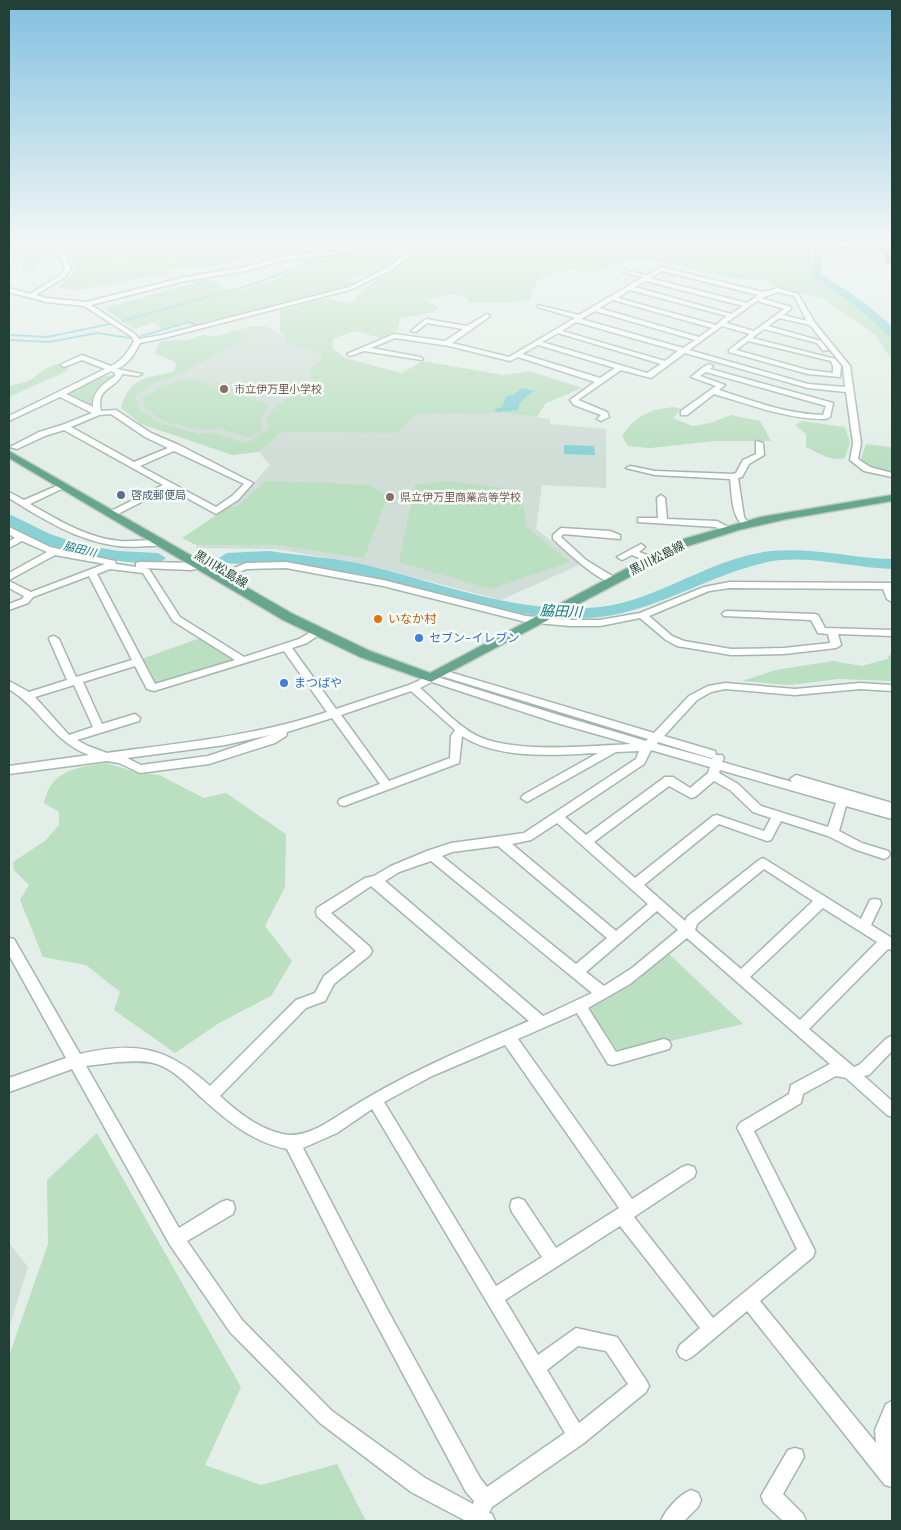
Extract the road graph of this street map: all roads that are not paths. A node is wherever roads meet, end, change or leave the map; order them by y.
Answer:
1 (105, 314) edge
2 (250, 314) edge
3 (565, 314) edge
4 (585, 314) edge
5 (613, 314) edge
6 (678, 314) edge
7 (727, 314) edge
8 (807, 314) edge
9 (486, 316) dead end
10 (733, 316) joint
11 (777, 316) joint
12 (578, 319) junction
13 (812, 324) junction
14 (720, 325) junction
15 (763, 327) junction
16 (470, 328) junction
17 (414, 331) dead end
18 (557, 331) junction
19 (756, 332) junction
20 (700, 339) junction
21 (747, 339) junction
22 (137, 341) junction
23 (537, 343) junction
24 (449, 344) junction
25 (364, 349) junction
26 (684, 350) junction
27 (350, 354) dead end
28 (517, 355) junction
29 (420, 359) dead end
30 (716, 360) junction
31 (833, 360) junction
32 (666, 363) junction
33 (64, 365) dead end
34 (620, 368) junction
35 (704, 369) junction
36 (115, 371) junction
37 (138, 374) dead end
38 (601, 381) junction
39 (849, 390) junction
40 (713, 391) junction
41 (61, 394) junction
42 (98, 413) junction
43 (684, 413) dead end
44 (9, 419) edge
45 (601, 419) dead end
46 (65, 427) junction
47 (759, 443) dead end
48 (176, 447) junction
49 (10, 448) edge
50 (135, 466) junction
51 (630, 468) dead end
52 (892, 475) edge
53 (734, 477) junction
54 (170, 485) junction
55 (64, 486) junction
56 (9, 495) edge
57 (661, 498) dead end
58 (892, 498) edge
59 (23, 504) junction
60 (116, 512) junction
61 (641, 520) dead end
62 (663, 521) junction
63 (745, 523) junction
64 (726, 528) junction
65 (9, 530) edge
66 (617, 537) dead end
67 (20, 538) junction
68 (161, 542) junction
69 (9, 544) edge
70 (640, 547) dead end
71 (632, 552) junction
72 (52, 553) junction
73 (622, 557) dead end
74 (652, 560) junction
75 (111, 564) junction
76 (200, 565) junction
77 (90, 572) junction
78 (228, 573) junction
79 (9, 577) edge
80 (614, 581) junction
81 (9, 584) edge
82 (890, 586) edge
83 (30, 595) junction
84 (892, 599) edge
85 (9, 607) edge
86 (726, 614) dead end
87 (642, 615) junction
88 (541, 620) junction
89 (318, 632) junction
90 (832, 632) junction
91 (892, 633) edge
92 (54, 639) dead end
93 (286, 647) junction
94 (244, 660) junction
95 (136, 662) junction
96 (437, 675) junction
97 (75, 681) junction
98 (9, 684) edge
99 (413, 687) junction
100 (892, 688) edge
101 (28, 696) junction
102 (334, 715) junction
103 (135, 718) dead end
104 (293, 728) junction
105 (99, 729) junction
106 (462, 729) junction
107 (68, 739) junction
108 (651, 744) junction
109 (614, 749) junction
110 (102, 756) junction
111 (716, 765) junction
112 (9, 770) edge
113 (387, 786) junction
114 (843, 797) junction
115 (527, 798) dead end
116 (344, 802) dead end
117 (892, 807) edge
118 (778, 815) junction
119 (892, 815) edge
120 (559, 818) junction
121 (832, 833) junction
122 (586, 841) junction
123 (502, 842) junction
124 (431, 854) junction
125 (884, 854) dead end
126 (376, 881) junction
127 (636, 884) junction
128 (822, 901) junction
129 (658, 903) junction
130 (876, 904) dead end
131 (863, 927) junction
132 (689, 929) junction
133 (616, 938) junction
134 (9, 943) edge
135 (889, 944) edge
136 (576, 972) junction
137 (742, 976) junction
138 (602, 994) junction
139 (579, 1005) junction
140 (540, 1022) junction
141 (801, 1028) junction
142 (508, 1038) junction
143 (892, 1042) edge
144 (664, 1045) dead end
145 (74, 1061) junction
146 (854, 1074) junction
147 (9, 1085) edge
148 (210, 1096) junction
149 (375, 1100) junction
150 (892, 1110) edge
151 (292, 1142) junction
152 (688, 1172) dead end
153 (518, 1206) dead end
154 (227, 1208) dead end
155 (626, 1212) junction
156 (176, 1239) junction
157 (553, 1259) junction
158 (495, 1297) junction
159 (749, 1300) junction
160 (712, 1330) junction
161 (686, 1352) dead end
162 (536, 1368) junction
163 (892, 1410) edge
164 (577, 1436) junction
165 (795, 1456) dead end
166 (890, 1475) edge
167 (484, 1500) junction
168 (691, 1500) dead end
169 (480, 1519) edge
170 (671, 1521) edge
171 (796, 1521) edge

1 - 22 street
2 - 22 street
3 - 12 street
4 - 12 street
5 - 20 street
6 - 14 street
7 - 10 street
8 - 13 street
9 - 16 street
10 - 14 street
11 - 13 street
11 - 15 street
12 - 18 street
12 - 26 street
13 - 39 street
14 - 19 street
14 - 20 street
15 - 19 street
15 - 31 street
16 - 17 street
16 - 24 street
18 - 23 street
18 - 32 street
19 - 21 street
20 - 26 street
21 - 31 street
21 - 31 street
22 - 36 street
23 - 28 street
23 - 34 street
24 - 25 street
24 - 28 street
25 - 27 street
25 - 29 street
26 - 30 street
26 - 32 street
28 - 38 street
30 - 35 street
30 - 39 street
32 - 34 street
33 - 36 street
34 - 38 street
35 - 40 street
35 - 40 street
36 - 37 street
36 - 41 street
36 - 42 street
38 - 45 street
39 - 52 street
40 - 43 street
41 - 42 street
41 - 44 street
42 - 46 street
42 - 48 street
46 - 49 street
46 - 50 street
47 - 53 street
48 - 50 street
48 - 54 street
49 - 55 main road, 黒川松島線
49 - 60 main road, 黒川松島線
50 - 54 street
51 - 53 street
53 - 63 street
54 - 60 street
55 - 59 street
55 - 60 main road, 黒川松島線
56 - 59 street
57 - 62 street
58 - 63 main road, 黒川松島線
59 - 68 street
60 - 68 main road, 黒川松島線
60 - 78 main road, 黒川松島線
61 - 62 street
62 - 64 street
63 - 64 main road, 黒川松島線
64 - 74 main road, 黒川松島線
65 - 67 street
66 - 80 street
67 - 69 street
67 - 72 street
68 - 76 main road, 黒川松島線
70 - 71 street
71 - 73 street
71 - 74 street
72 - 75 street
72 - 79 street
74 - 80 main road, 黒川松島線
75 - 76 street
75 - 77 street
75 - 94 street
76 - 89 main road, 黒川松島線
77 - 83 street
77 - 95 street
78 - 88 street
78 - 96 main road, 黒川松島線
80 - 88 main road, 黒川松島線
81 - 83 street
82 - 84 street
82 - 87 street
83 - 85 street
86 - 90 street
87 - 88 street
87 - 90 street
88 - 96 main road, 黒川松島線
89 - 93 street
89 - 96 main road, 黒川松島線
90 - 91 street
92 - 97 street
93 - 94 street
93 - 102 street
94 - 95 street
95 - 97 street
96 - 99 street
96 - 108 street
97 - 101 street
97 - 105 street
98 - 101 street
99 - 102 street
99 - 106 street
100 - 108 street
101 - 107 street
102 - 104 street
102 - 113 street
103 - 105 street
104 - 110 street
104 - 110 street
105 - 107 street
106 - 109 street
106 - 113 street
107 - 110 street
108 - 109 street
108 - 111 street
108 - 120 street
109 - 115 street
110 - 112 street
111 - 114 street
111 - 118 street
111 - 122 street
113 - 116 street
114 - 117 street
114 - 119 street
114 - 121 street
118 - 121 street
118 - 127 street
120 - 122 street
120 - 123 street
121 - 125 street
122 - 127 street
123 - 124 street
123 - 133 street
124 - 126 street
124 - 136 street
126 - 140 street
126 - 148 street
127 - 129 street
128 - 131 street
128 - 132 street
128 - 137 street
129 - 132 street
129 - 133 street
130 - 131 street
131 - 135 street
132 - 137 street
132 - 138 street
133 - 136 street
134 - 145 street
135 - 141 street
136 - 138 street
137 - 141 street
138 - 139 street
139 - 140 street
139 - 144 street
140 - 142 street
141 - 146 street
142 - 149 street
142 - 155 street
143 - 146 street
145 - 147 street
145 - 148 street
145 - 156 street
146 - 150 street
146 - 159 street
148 - 151 street
149 - 151 street
149 - 158 street
151 - 167 street
152 - 155 street
153 - 157 street
154 - 156 street
155 - 157 street
155 - 160 street
156 - 169 street
157 - 158 street
158 - 162 street
159 - 160 street
159 - 166 street
160 - 161 street
162 - 164 street
162 - 164 street
163 - 166 street
164 - 167 street
165 - 171 street
167 - 169 street
168 - 170 street

